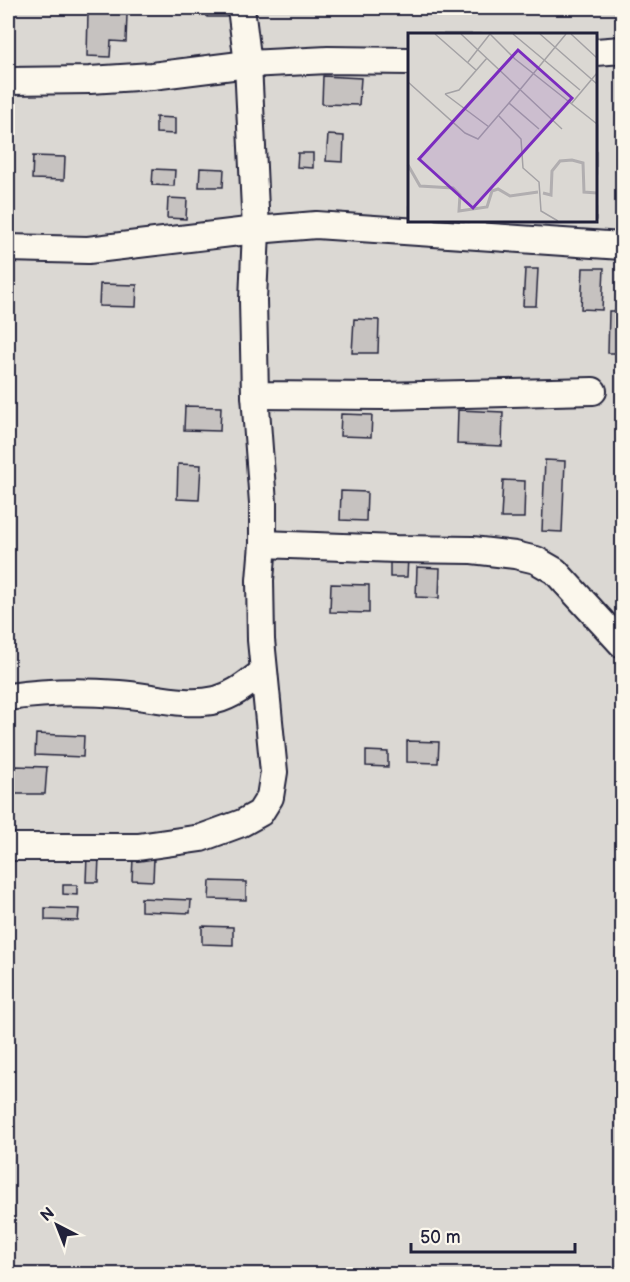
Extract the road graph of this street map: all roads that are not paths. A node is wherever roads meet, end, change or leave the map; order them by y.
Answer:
1 (241, 8) edge
2 (622, 50) edge
3 (597, 52) edge
4 (408, 61) edge
5 (248, 64) junction
6 (8, 81) edge
7 (256, 230) junction
8 (622, 246) edge
9 (8, 248) edge
10 (593, 392) dead end
11 (255, 395) junction
12 (263, 544) junction
13 (622, 644) edge
14 (263, 672) junction
15 (8, 697) edge
16 (8, 847) edge

1 - 5 street
2 - 3 street
4 - 5 street
5 - 6 street
5 - 7 street
7 - 8 street
7 - 9 street
7 - 11 street
10 - 11 street
11 - 12 street
12 - 13 street
12 - 14 street
14 - 15 street
14 - 16 street

